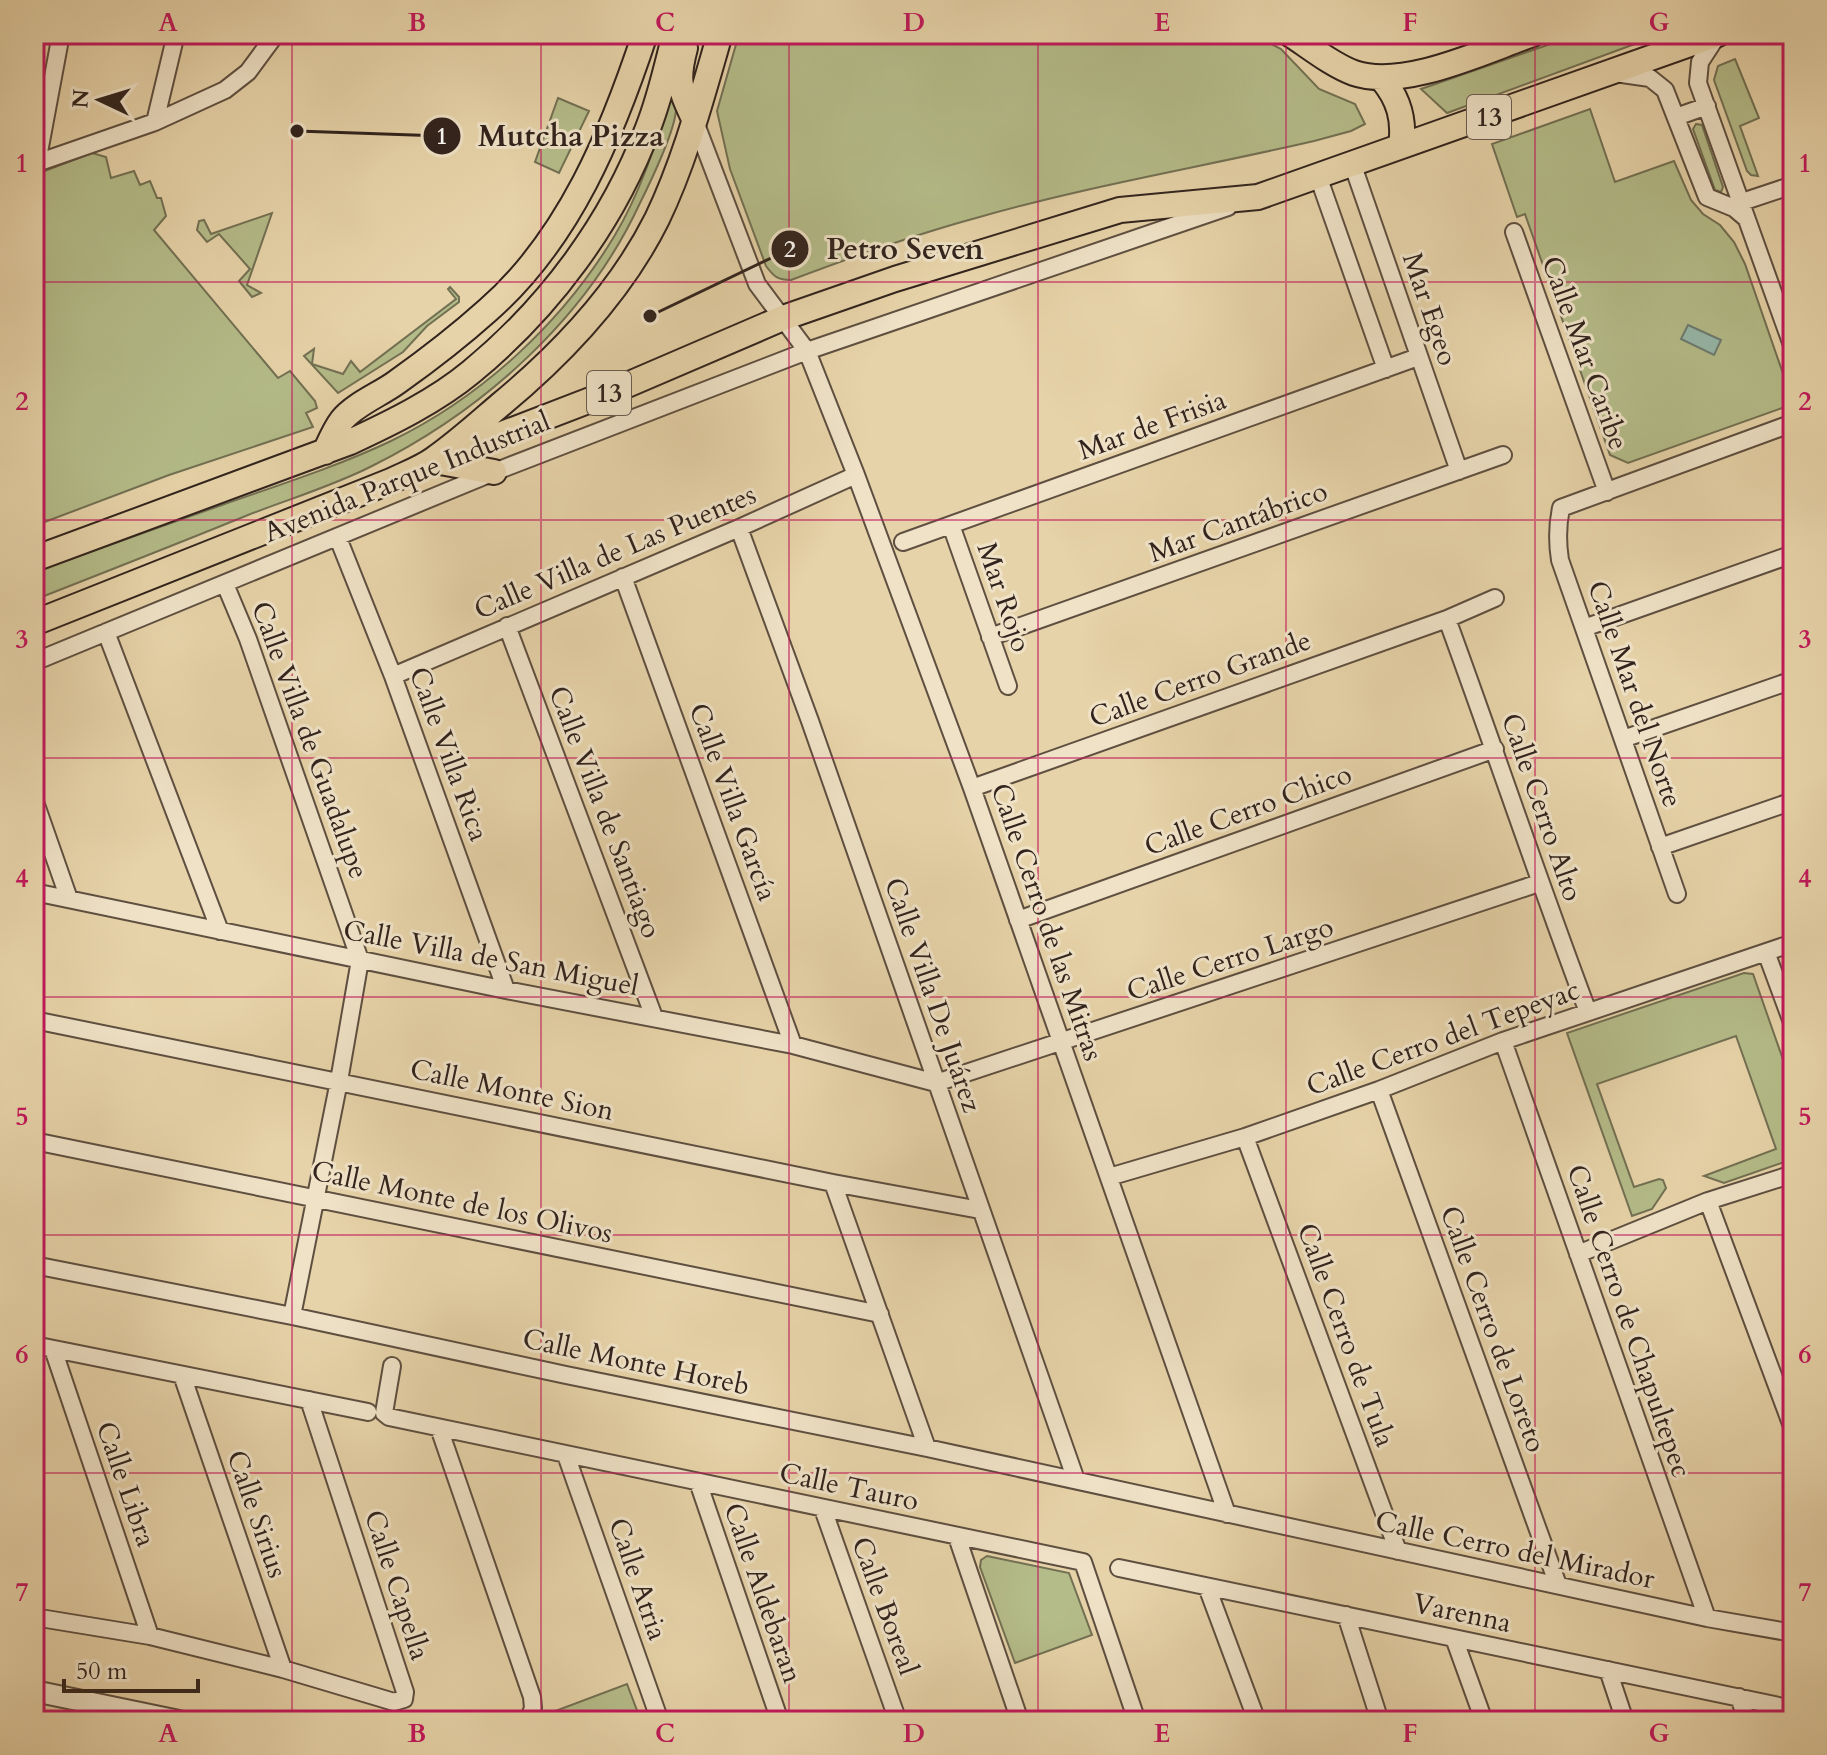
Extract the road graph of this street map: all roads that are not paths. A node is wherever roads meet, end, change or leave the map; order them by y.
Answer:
1 (61, 34) edge
2 (176, 34) edge
3 (276, 34) edge
4 (645, 34) edge
5 (675, 34) edge
6 (688, 34) edge
7 (720, 34) edge
8 (1290, 34) edge
9 (1533, 34) edge
10 (1718, 34) edge
11 (1611, 73) junction
12 (1416, 74) junction
13 (1382, 79) junction
14 (1707, 106) junction
15 (1676, 117) junction
16 (694, 119) junction
17 (155, 122) junction
18 (1439, 133) junction
19 (1401, 146) junction
20 (35, 163) edge
21 (1352, 163) junction
22 (1318, 176) junction
23 (1793, 185) edge
24 (1258, 197) junction
25 (1742, 202) junction
26 (1748, 220) junction
27 (1514, 232) dead end
28 (783, 318) junction
29 (1793, 348) edge
30 (807, 351) junction
31 (1418, 357) junction
32 (1386, 369) junction
33 (1793, 423) edge
34 (325, 452) junction
35 (1503, 455) dead end
36 (432, 461) junction
37 (1459, 471) junction
38 (494, 472) junction
39 (856, 475) junction
40 (1607, 492) junction
41 (951, 525) junction
42 (739, 528) junction
43 (338, 538) junction
44 (903, 542) dead end
45 (1793, 554) edge
46 (40, 555) edge
47 (623, 577) junction
48 (225, 584) junction
49 (1495, 598) dead end
50 (1447, 619) junction
51 (34, 623) edge
52 (507, 626) junction
53 (1584, 628) junction
54 (106, 632) junction
55 (990, 637) junction
56 (34, 662) edge
57 (393, 676) junction
58 (1793, 680) edge
59 (1008, 686) dead end
60 (1623, 739) junction
61 (1495, 749) junction
62 (972, 788) junction
63 (34, 799) edge
64 (1793, 801) edge
65 (1660, 847) junction
66 (1539, 883) junction
67 (34, 892) edge
68 (1677, 894) dead end
69 (69, 899) junction
70 (1018, 920) junction
71 (220, 931) junction
72 (1793, 943) edge
73 (1766, 952) junction
74 (360, 960) junction
75 (506, 990) junction
76 (1588, 1012) junction
77 (654, 1017) junction
78 (34, 1020) edge
79 (1793, 1025) edge
80 (1503, 1041) junction
81 (1061, 1042) junction
82 (793, 1045) junction
83 (339, 1081) junction
84 (936, 1083) junction
85 (1379, 1090) junction
86 (1245, 1137) junction
87 (34, 1141) edge
88 (1793, 1174) edge
89 (1109, 1177) junction
90 (833, 1183) junction
91 (315, 1198) junction
92 (1708, 1201) junction
93 (980, 1210) junction
94 (1578, 1254) junction
95 (34, 1265) edge
96 (880, 1314) junction
97 (292, 1316) junction
98 (34, 1345) edge
99 (53, 1349) junction
100 (392, 1366) dead end
101 (182, 1375) junction
102 (309, 1400) junction
103 (368, 1412) dead end
104 (439, 1428) junction
105 (1793, 1429) edge
106 (927, 1448) junction
107 (566, 1455) junction
108 (1076, 1480) junction
109 (698, 1482) junction
110 (823, 1509) junction
111 (1227, 1514) junction
112 (957, 1537) junction
113 (1398, 1551) junction
114 (1119, 1568) dead end
115 (1558, 1585) junction
116 (1207, 1587) junction
117 (1346, 1615) junction
118 (34, 1617) edge
119 (1707, 1618) junction
120 (1793, 1633) edge
121 (150, 1636) junction
122 (1454, 1638) junction
123 (283, 1669) junction
124 (1608, 1670) junction
125 (34, 1691) edge
126 (1739, 1697) junction
127 (1793, 1709) edge
128 (179, 1721) edge
129 (528, 1721) edge
130 (660, 1721) edge
131 (780, 1721) edge
132 (898, 1721) edge
133 (1020, 1721) edge
134 (1137, 1721) edge
135 (1257, 1721) edge
136 (1380, 1721) edge
137 (1484, 1721) edge
138 (1625, 1721) edge
139 (1747, 1721) edge

1 - 20 street
2 - 17 street
3 - 17 street
4 - 34 main road
5 - 34 main road
6 - 16 main road
7 - 16 main road
8 - 13 main road, 13
9 - 12 main road, 13
10 - 11 main road, 13
10 - 14 street
11 - 15 street
11 - 18 main road, 13
12 - 13 main road, 13
12 - 18 main road
13 - 19 main road
14 - 15 street
14 - 25 street
15 - 26 street
16 - 28 street, Calle Cerro de las Mitras
16 - 36 main road
17 - 20 street
18 - 19 main road, 13
19 - 21 main road, 13
21 - 22 main road, 13
21 - 31 street, Mar Egeo
22 - 24 main road, 13
22 - 32 street
23 - 25 street
24 - 28 main road, 13
24 - 30 street, Avenida Parque Industrial
25 - 26 street
26 - 29 street
27 - 40 street, Calle Mar Caribe
28 - 30 street, Calle Cerro de las Mitras
28 - 36 main road, 13
30 - 38 street, Avenida Parque Industrial
30 - 39 street, Calle Cerro de las Mitras
31 - 32 street, Mar de Frisia
31 - 37 street, Mar Egeo
32 - 41 street, Mar de Frisia
33 - 40 street
34 - 46 main road
35 - 37 street, Mar Cantábrico
36 - 38 main road
36 - 51 main road
37 - 55 street, Mar Cantábrico
38 - 43 street, Avenida Parque Industrial
39 - 42 street, Calle Villa de Las Puentes
39 - 62 street, Calle Cerro de las Mitras
40 - 53 street, Calle Mar del Norte
41 - 44 street, Mar de Frisia
41 - 55 street, Mar Rojo
42 - 47 street, Calle Villa de Las Puentes
42 - 84 street, Calle Villa De Juárez
43 - 48 street, Avenida Parque Industrial
43 - 57 street, Calle Villa Rica
45 - 53 street
47 - 52 street, Calle Villa de Las Puentes
47 - 82 street, Calle Villa García
48 - 54 street, Avenida Parque Industrial
48 - 74 street, Calle Villa de Guadalupe
49 - 50 street, Calle Cerro Grande
50 - 61 street, Calle Cerro Alto
50 - 62 street, Calle Cerro Grande
52 - 57 street, Calle Villa de Las Puentes
52 - 77 street, Calle Villa de Santiago
53 - 60 street, Calle Mar del Norte
54 - 56 street, Avenida Parque Industrial
54 - 71 street
55 - 59 street, Mar Rojo
57 - 75 street, Calle Villa Rica
58 - 60 street
60 - 65 street, Calle Mar del Norte
61 - 66 street, Calle Cerro Alto
61 - 70 street, Calle Cerro Chico
62 - 70 street, Calle Cerro de las Mitras
63 - 69 street
64 - 65 street
65 - 68 street, Calle Mar del Norte
66 - 76 street, Calle Cerro Alto
66 - 81 street, Calle Cerro Largo
67 - 69 street, Calle Villa de San Miguel
69 - 71 street, Calle Villa de San Miguel
70 - 81 street, Calle Cerro de las Mitras
71 - 74 street, Calle Villa de San Miguel
72 - 73 street, Calle Cerro del Tepeyac
73 - 76 street, Calle Cerro del Tepeyac
73 - 79 street
74 - 75 street, Calle Villa de San Miguel
74 - 83 street
75 - 77 street, Calle Villa de San Miguel
76 - 80 street, Calle Cerro del Tepeyac
77 - 82 street, Calle Villa de San Miguel
78 - 83 street, Calle Monte Sion
80 - 85 street, Calle Cerro del Tepeyac
80 - 94 street, Calle Cerro de Chapultepec
81 - 84 street, Calle Cerro Largo
81 - 89 street, Calle Cerro de las Mitras
82 - 84 street, Calle Villa de San Miguel
83 - 90 street, Calle Monte Sion
83 - 91 street
84 - 93 street, Calle Villa De Juárez
85 - 86 street, Calle Cerro del Tepeyac
85 - 115 street, Calle Cerro de Loreto
86 - 89 street, Calle Cerro del Tepeyac
86 - 113 street, Calle Cerro de Tula
87 - 91 street, Calle Monte de los Olivos
88 - 92 street
89 - 111 street, Calle Cerro de las Mitras
90 - 93 street, Calle Monte Sion
90 - 96 street
91 - 96 street, Calle Monte de los Olivos
91 - 97 street
92 - 94 street
92 - 105 street
93 - 108 street, Calle Villa De Juárez
94 - 119 street, Calle Cerro de Chapultepec
95 - 97 street, Calle Monte Horeb
96 - 106 street
97 - 106 street, Calle Monte Horeb
98 - 99 street
99 - 101 street
99 - 121 street, Calle Libra
100 - 104 street, Calle Tauro
101 - 102 street
101 - 123 street, Calle Sirius
102 - 103 street
102 - 123 street, Calle Capella
104 - 107 street, Calle Tauro
104 - 129 street
106 - 108 street, Calle Monte Horeb
107 - 109 street, Calle Tauro
107 - 130 street, Calle Atria
108 - 111 street, Calle Monte Horeb
109 - 110 street, Calle Tauro
109 - 131 street, Calle Aldebaran
110 - 112 street, Calle Tauro
110 - 132 street, Calle Boreal
111 - 113 street, Calle Cerro del Mirador
112 - 133 street
112 - 134 street, Calle Tauro
113 - 115 street, Calle Cerro del Mirador
114 - 116 street, Varenna
115 - 119 street, Calle Cerro del Mirador
116 - 117 street, Varenna
116 - 135 street
117 - 122 street, Varenna
117 - 136 street
118 - 121 street, Calle Capella
119 - 120 street, Calle Cerro del Mirador
121 - 123 street, Calle Capella
122 - 124 street, Varenna
122 - 137 street
124 - 126 street, Varenna
124 - 138 street
125 - 128 street
126 - 127 street, Varenna
126 - 139 street

